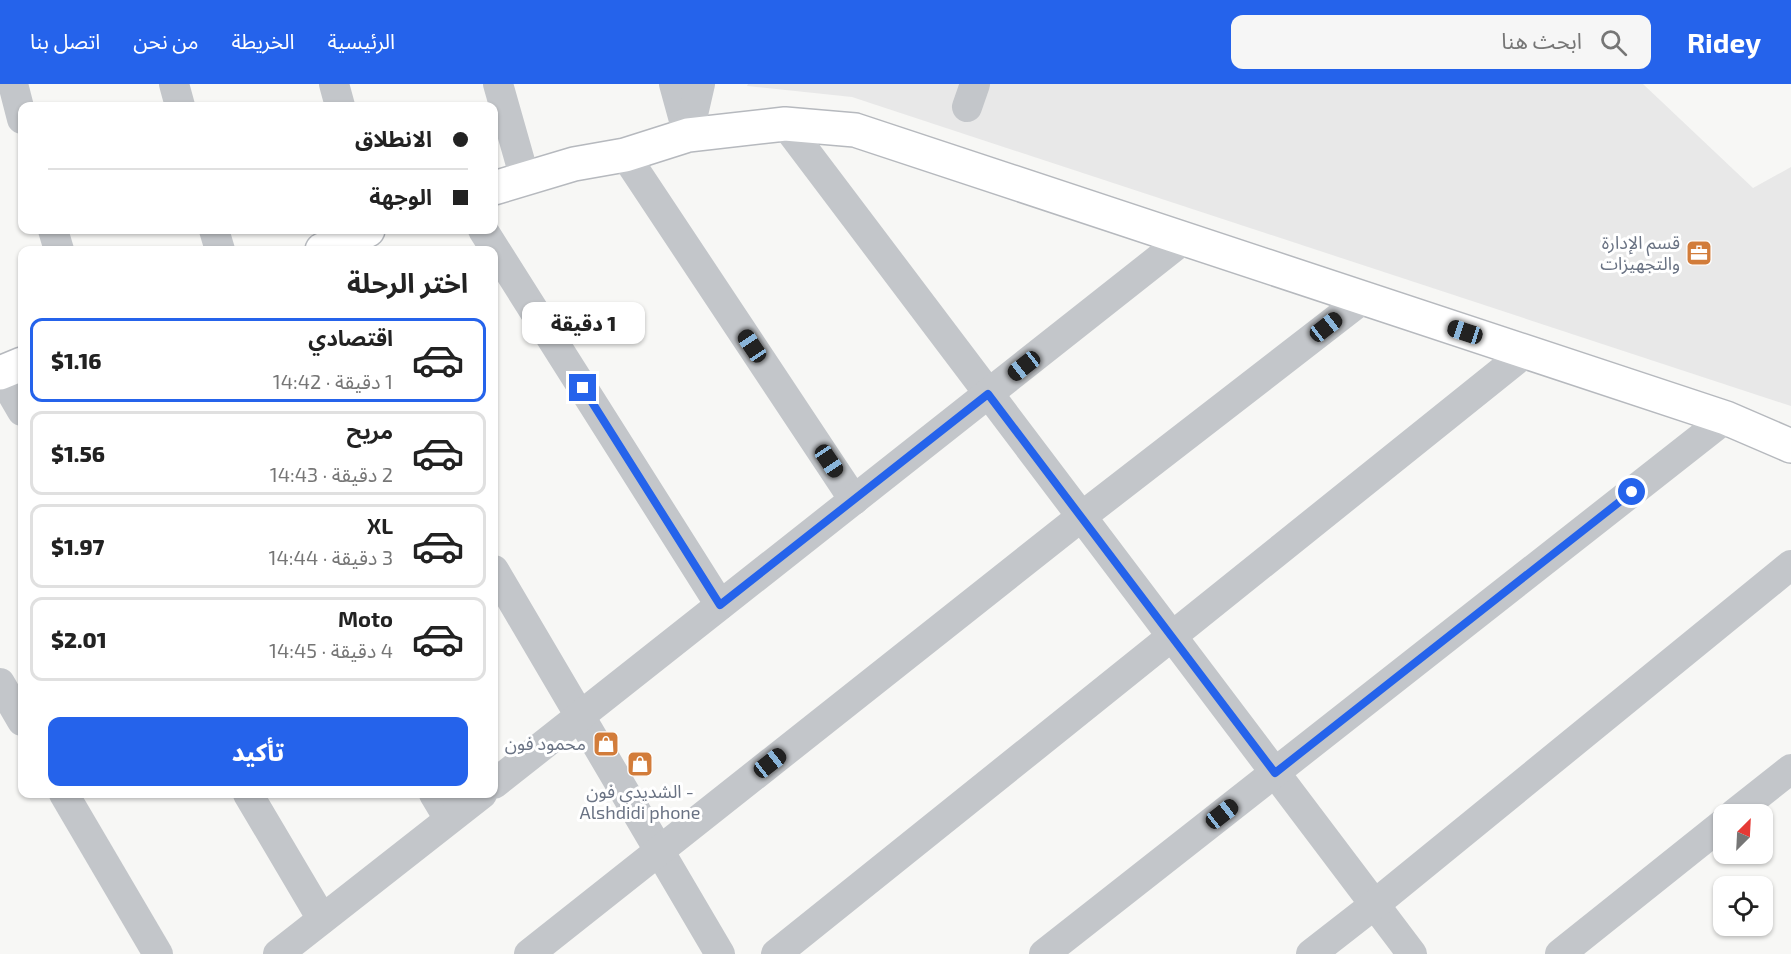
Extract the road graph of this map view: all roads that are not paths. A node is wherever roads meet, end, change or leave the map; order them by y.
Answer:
1 (13, 84) edge
2 (174, 84) edge
3 (334, 84) edge
4 (498, 84) edge
5 (674, 84) edge
6 (700, 84) edge
7 (179, 102) edge
8 (339, 102) edge
9 (18, 103) edge
10 (784, 124) junction
11 (688, 135) junction
12 (625, 155) junction
13 (525, 179) junction
14 (498, 187) edge
15 (359, 234) edge
16 (1184, 239) junction
17 (331, 246) edge
18 (498, 254) edge
19 (1364, 298) junction
20 (1526, 352) junction
21 (18, 366) edge
22 (0, 373) edge
23 (988, 394) junction
24 (18, 404) edge
25 (1726, 418) junction
26 (1791, 446) edge
27 (854, 500) junction
28 (1081, 517) junction
29 (1791, 565) edge
30 (498, 577) edge
31 (720, 605) junction
32 (1172, 636) junction
33 (0, 682) edge
34 (18, 714) edge
35 (580, 716) junction
36 (1791, 769) edge
37 (1275, 773) junction
38 (498, 781) edge
39 (66, 798) edge
40 (250, 798) edge
41 (436, 798) edge
42 (477, 798) edge
43 (1747, 804) edge
44 (449, 819) junction
45 (1713, 832) edge
46 (660, 850) junction
47 (1374, 905) junction
48 (322, 920) junction
49 (158, 954) edge
50 (278, 954) edge
51 (529, 954) edge
52 (720, 954) edge
53 (776, 954) edge
54 (1044, 954) edge
55 (1311, 954) edge
56 (1412, 954) edge
57 (1560, 954) edge

1 - 9 street
2 - 7 street
3 - 8 street
4 - 13 street
5 - 11 street
6 - 11 street
10 - 11 street
10 - 16 street
10 - 23 street
11 - 12 street
12 - 13 street
12 - 27 street
13 - 14 street
15 - 17 street
16 - 19 street
16 - 23 street
18 - 31 street
19 - 20 street
19 - 28 street
20 - 25 street
20 - 32 street
21 - 22 street
22 - 24 street
23 - 27 street
23 - 28 street
25 - 26 street
25 - 37 street
27 - 31 street
28 - 32 street
28 - 46 street
29 - 47 street
30 - 35 street
31 - 35 street
32 - 37 street
32 - 53 street
33 - 34 street
35 - 38 street
35 - 46 street
36 - 43 street
37 - 47 street
37 - 54 street
39 - 49 street
40 - 48 street
41 - 44 street
42 - 44 street
44 - 48 street
45 - 57 street
46 - 51 street
46 - 52 street
47 - 55 street
47 - 56 street
48 - 50 street

